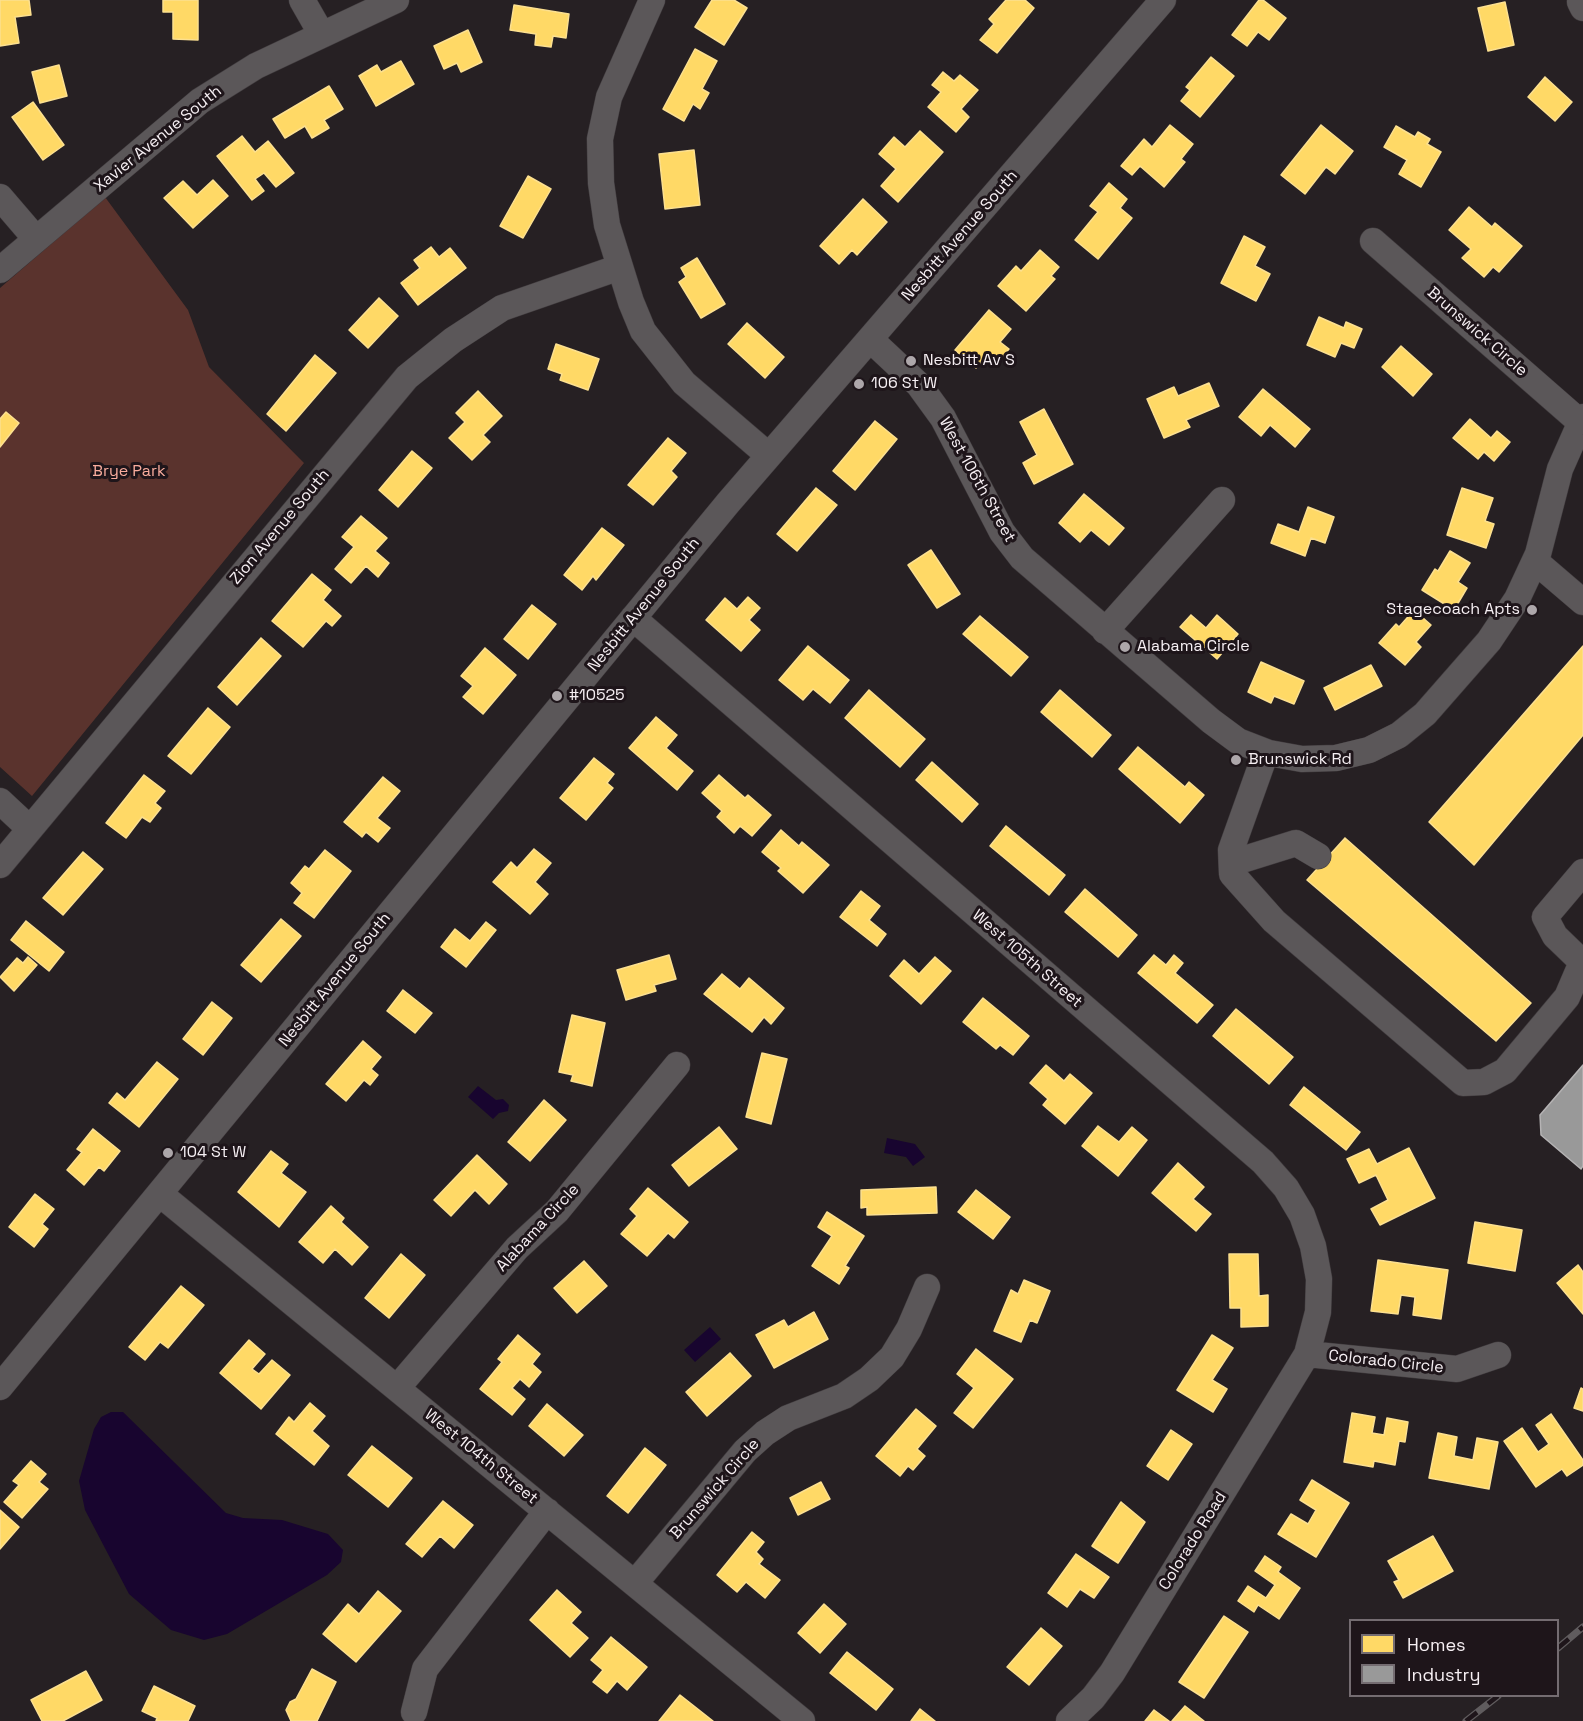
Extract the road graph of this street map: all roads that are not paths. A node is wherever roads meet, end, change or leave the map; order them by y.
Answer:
1 (302, 0) edge
2 (396, 0) edge
3 (652, 0) edge
4 (1163, 0) edge
5 (322, 35) junction
6 (0, 197) edge
7 (36, 239) junction
8 (1373, 241) dead end
9 (620, 267) junction
10 (0, 270) edge
11 (870, 339) junction
12 (1582, 420) edge
13 (768, 455) junction
14 (1222, 500) dead end
15 (1535, 561) junction
16 (1583, 602) edge
17 (633, 618) junction
18 (1105, 631) junction
19 (1266, 752) junction
20 (0, 801) edge
21 (30, 829) junction
22 (1318, 856) dead end
23 (1232, 862) junction
24 (0, 865) edge
25 (1583, 872) edge
26 (1582, 961) edge
27 (677, 1065) dead end
28 (160, 1194) junction
29 (927, 1287) dead end
30 (1307, 1354) junction
31 (1498, 1355) dead end
32 (0, 1387) edge
33 (397, 1388) junction
34 (547, 1511) junction
35 (634, 1583) junction
36 (414, 1712) dead end
37 (802, 1721) edge
38 (1069, 1721) edge

1 - 5 street
2 - 5 street, Xavier Avenue South
3 - 9 street
4 - 11 street, Nesbitt Avenue South
5 - 7 street, Xavier Avenue South
6 - 7 street
7 - 10 street, Xavier Avenue South
8 - 12 street, Brunswick Circle
9 - 13 street
9 - 21 street, Zion Avenue South
11 - 13 street, Nesbitt Avenue South
11 - 18 street, West 106th Street
12 - 15 street, West 106th Street
13 - 17 street, Nesbitt Avenue South
14 - 18 street
15 - 16 street
15 - 19 street, West 106th Street
17 - 28 street, Nesbitt Avenue South
17 - 30 street, West 105th Street
18 - 19 street, West 106th Street
19 - 23 street
20 - 21 street
21 - 24 street, Zion Avenue South
22 - 23 street
23 - 26 street
25 - 26 street
27 - 33 street, Alabama Circle
28 - 32 street, Nesbitt Avenue South
28 - 33 street, West 104th Street
29 - 35 street, Brunswick Circle
30 - 31 street, Colorado Circle
30 - 38 street, Colorado Road
33 - 34 street, West 104th Street
34 - 35 street, West 104th Street
34 - 36 street
35 - 37 street, West 104th Street

